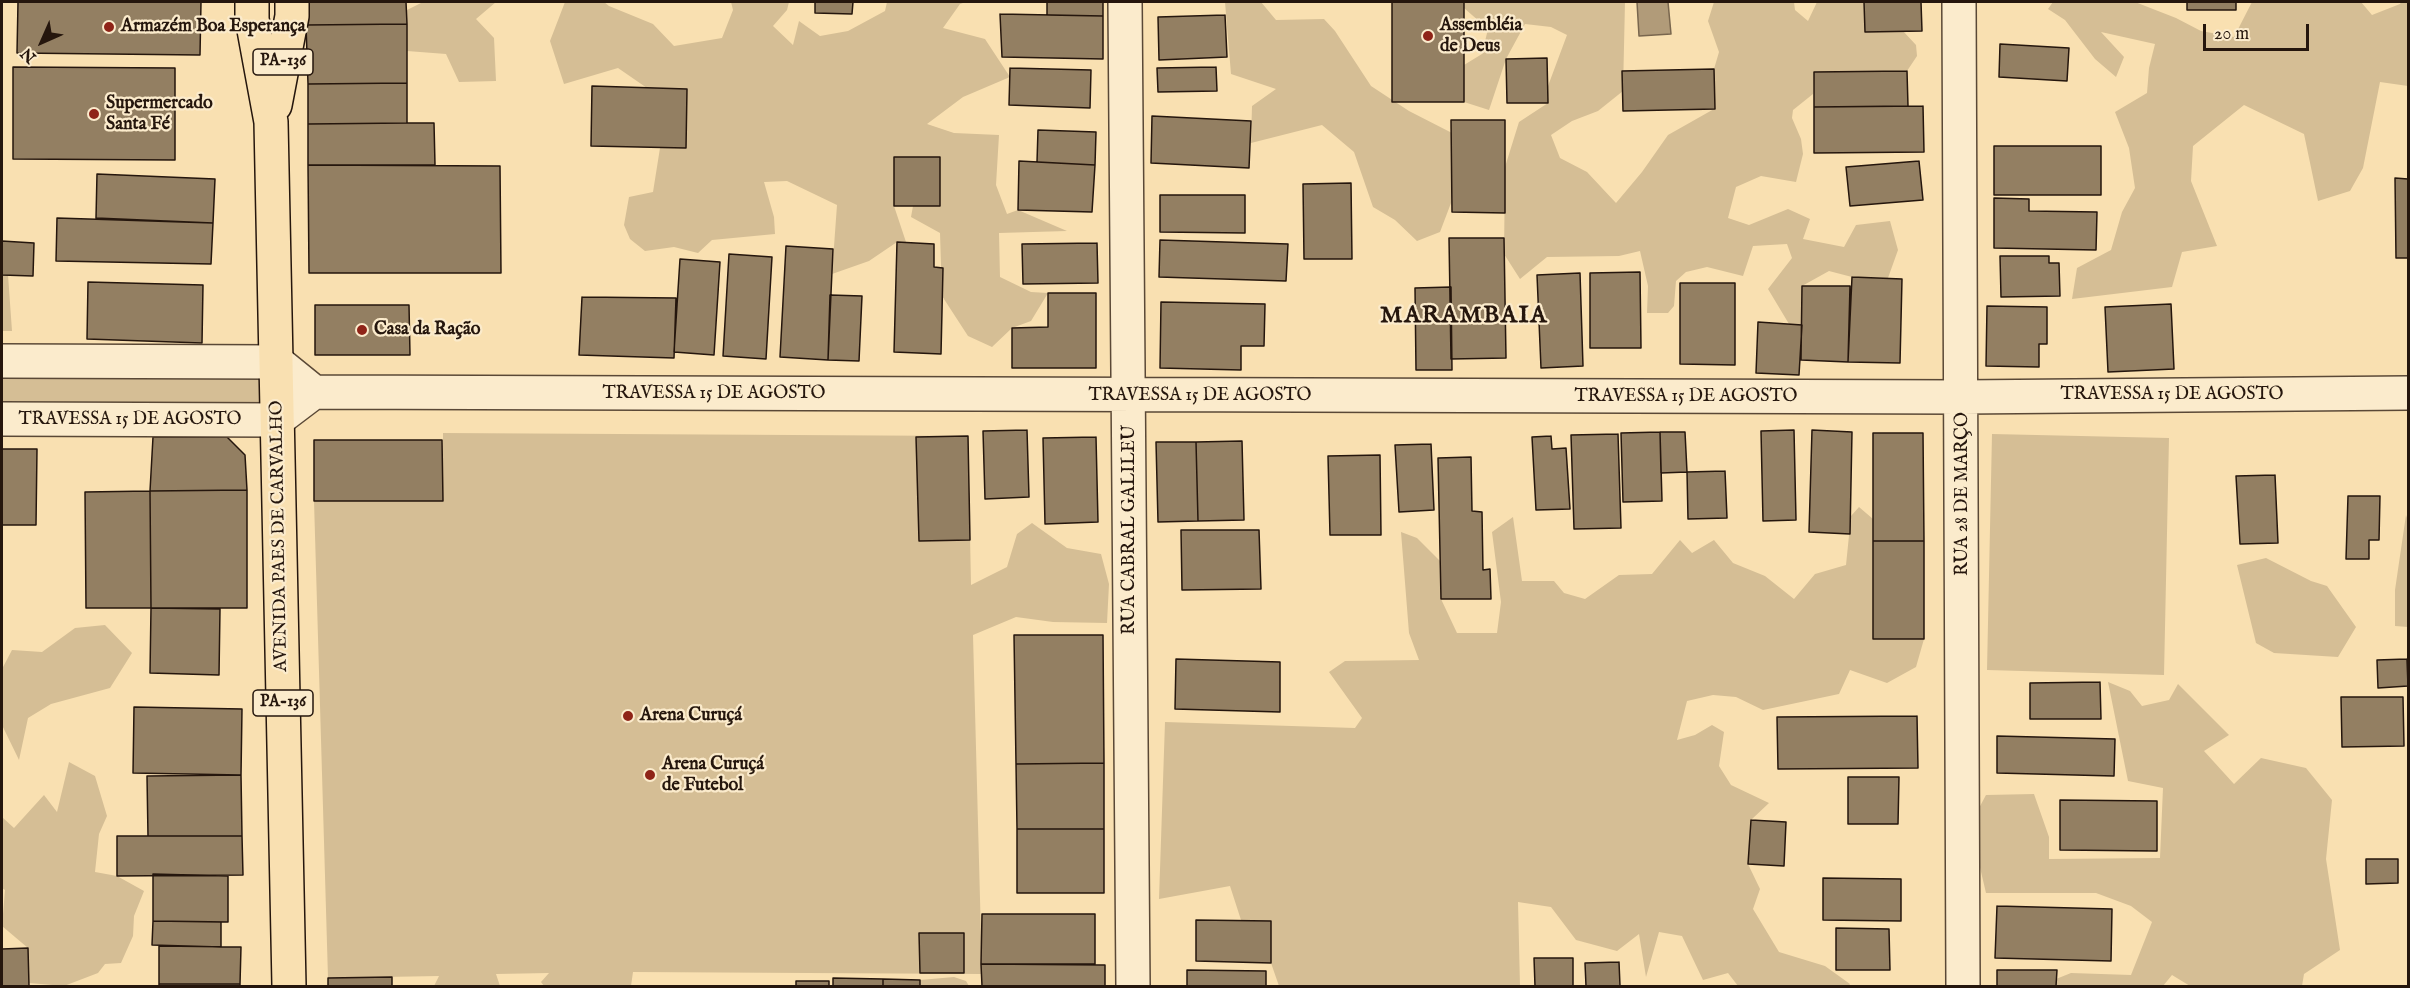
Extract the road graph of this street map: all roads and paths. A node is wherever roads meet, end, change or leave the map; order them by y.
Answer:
1 (252, 2) edge
2 (292, 2) edge
3 (1125, 2) edge
4 (1959, 2) edge
5 (271, 122) junction
6 (2, 361) edge
7 (277, 362) junction
8 (314, 392) junction
9 (2409, 393) edge
10 (1129, 396) junction
11 (1962, 397) junction
12 (2, 419) edge
13 (277, 420) junction
14 (289, 987) edge
15 (1133, 987) edge
16 (1963, 987) edge

1 - 5 main road, AVENIDA PAES DE CARVALHO / PA-136
2 - 5 main road, AVENIDA PAES DE CARVALHO / PA-136
3 - 10 street, RUA CABRAL GALILEU
4 - 11 street, RUA 28 DE MARÇO
5 - 7 main road, AVENIDA PAES DE CARVALHO / PA-136
6 - 7 street
7 - 8 street
7 - 13 main road, AVENIDA PAES DE CARVALHO / PA-136
8 - 10 street, TRAVESSA 15 DE AGOSTO
8 - 13 street
9 - 11 street, TRAVESSA 15 DE AGOSTO
10 - 11 street, TRAVESSA 15 DE AGOSTO
10 - 15 street, RUA CABRAL GALILEU
11 - 16 street, RUA 28 DE MARÇO
12 - 13 street, TRAVESSA 15 DE AGOSTO
13 - 14 main road, AVENIDA PAES DE CARVALHO / PA-136

